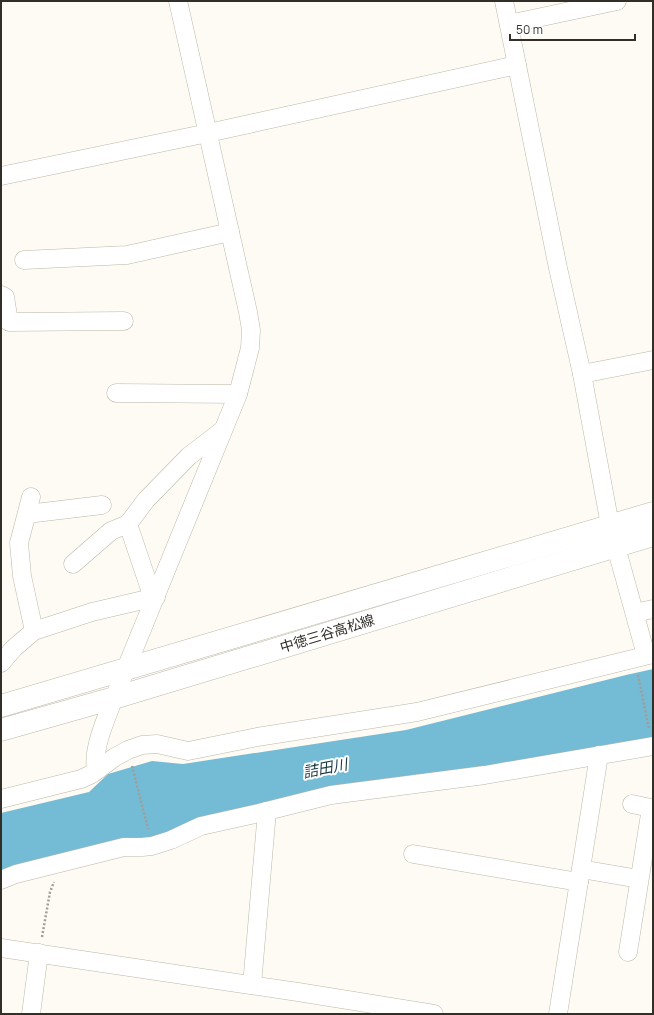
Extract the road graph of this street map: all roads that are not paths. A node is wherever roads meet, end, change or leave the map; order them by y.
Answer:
1 (178, 1) edge
2 (504, 1) edge
3 (617, 1) edge
4 (509, 24) junction
5 (517, 65) junction
6 (208, 133) junction
7 (1, 176) edge
8 (230, 232) junction
9 (24, 260) dead end
10 (1, 295) edge
11 (124, 321) dead end
12 (653, 360) edge
13 (582, 374) junction
14 (116, 393) dead end
15 (238, 394) junction
16 (224, 429) junction
17 (102, 505) dead end
18 (653, 513) edge
19 (128, 524) junction
20 (613, 535) junction
21 (653, 535) edge
22 (73, 564) dead end
23 (154, 597) junction
24 (653, 609) edge
25 (635, 613) junction
26 (34, 631) junction
27 (645, 659) edge
28 (1, 663) edge
29 (125, 671) junction
30 (114, 698) junction
31 (1, 706) edge
32 (1, 730) edge
33 (652, 740) edge
34 (599, 754) junction
35 (96, 771) junction
36 (1, 799) edge
37 (632, 804) dead end
38 (267, 811) junction
39 (413, 854) dead end
40 (580, 876) junction
41 (639, 879) junction
42 (1, 880) edge
43 (1, 948) edge
44 (628, 952) dead end
45 (39, 953) junction
46 (252, 985) junction
47 (30, 1014) edge
48 (434, 1014) edge
49 (558, 1014) edge

1 - 6 street
2 - 4 street
3 - 4 street
4 - 5 street
5 - 6 street
5 - 13 street
6 - 7 street
6 - 8 street
8 - 9 street
8 - 15 street
10 - 11 street
12 - 13 street
13 - 20 street
14 - 15 street
15 - 16 street
16 - 19 street
16 - 23 street
17 - 26 street
18 - 20 main road, 中徳三谷高松線
19 - 22 street
19 - 23 street
20 - 21 main road, 中徳三谷高松線
20 - 25 street
20 - 29 main road, 中徳三谷高松線
20 - 30 main road, 中徳三谷高松線
23 - 26 street
23 - 29 street
24 - 25 street
25 - 27 street
26 - 28 street
27 - 35 street
29 - 30 street
29 - 31 main road, 中徳三谷高松線
30 - 32 main road, 中徳三谷高松線
30 - 35 street
33 - 34 street
34 - 38 street
34 - 40 street
35 - 36 street
37 - 41 street
38 - 42 street
38 - 46 street
39 - 40 street
40 - 41 street
40 - 49 street
41 - 44 street
43 - 45 street
45 - 46 street
45 - 47 street
46 - 48 street

